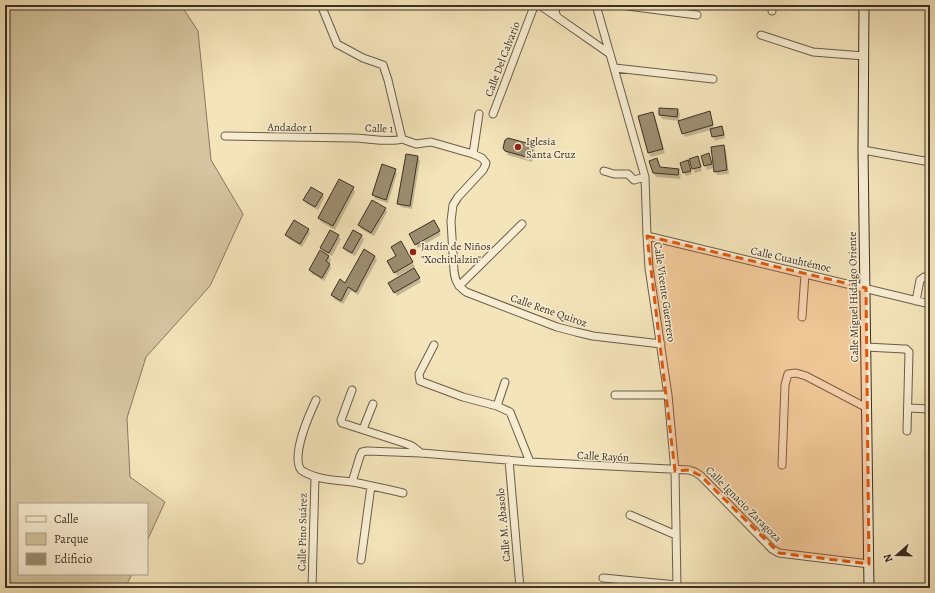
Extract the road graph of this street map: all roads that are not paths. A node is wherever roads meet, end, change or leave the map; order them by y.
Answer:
1 (321, 5) edge
2 (553, 5) edge
3 (596, 5) edge
4 (620, 5) edge
5 (864, 5) edge
6 (697, 15) dead end
7 (557, 16) junction
8 (761, 35) dead end
9 (610, 54) junction
10 (864, 56) junction
11 (615, 68) junction
12 (713, 79) dead end
13 (478, 114) dead end
14 (493, 114) dead end
15 (225, 136) dead end
16 (354, 138) joint
17 (402, 139) junction
18 (863, 150) junction
19 (473, 154) junction
20 (930, 162) edge
21 (604, 171) dead end
22 (645, 177) junction
23 (522, 224) dead end
24 (646, 236) junction
25 (805, 274) junction
26 (930, 278) edge
27 (459, 286) junction
28 (866, 288) junction
29 (916, 301) junction
30 (930, 304) edge
31 (802, 317) dead end
32 (661, 344) junction
33 (434, 345) dead end
34 (866, 347) junction
35 (505, 382) dead end
36 (352, 390) dead end
37 (614, 395) dead end
38 (668, 395) junction
39 (316, 400) dead end
40 (373, 404) dead end
41 (497, 406) junction
42 (868, 408) junction
43 (908, 408) junction
44 (930, 409) edge
45 (363, 429) junction
46 (907, 431) dead end
47 (421, 454) junction
48 (509, 460) junction
49 (530, 462) junction
50 (782, 465) dead end
51 (675, 471) junction
52 (315, 477) junction
53 (352, 482) junction
54 (371, 486) junction
55 (403, 493) dead end
56 (630, 515) dead end
57 (676, 535) junction
58 (361, 560) dead end
59 (869, 564) junction
60 (603, 578) dead end
61 (677, 586) edge
62 (312, 588) edge
63 (520, 588) edge
64 (869, 588) edge

1 - 17 street
2 - 7 street
3 - 9 street, Calle Vicente Guerrero
4 - 6 street
5 - 10 street, Calle Miguel Hidalgo Oriente
7 - 9 street, Calle Del Calvario
7 - 14 street, Calle Del Calvario
8 - 10 street
9 - 11 street, Calle Vicente Guerrero
10 - 18 street, Calle Miguel Hidalgo Oriente
11 - 12 street
11 - 22 street, Calle Vicente Guerrero
13 - 19 street
15 - 16 street, Andador 1
16 - 17 street, Calle 1
17 - 19 street, Calle 1
18 - 20 street
18 - 28 street, Calle Miguel Hidalgo Oriente
19 - 27 street, Calle 1
21 - 22 street
22 - 24 street, Calle Vicente Guerrero
23 - 27 street
24 - 25 street, Calle Cuauhtémoc
24 - 32 street, Calle Vicente Guerrero
25 - 28 street, Calle Cuauhtémoc
25 - 31 street
26 - 29 street
27 - 32 street, Calle Rene Quiroz
28 - 29 street, Calle Cuauhtémoc
28 - 34 street, Calle Miguel Hidalgo Oriente
29 - 30 street, Calle Cuauhtémoc
32 - 38 street, Calle Vicente Guerrero
33 - 41 street
34 - 42 street, Calle Miguel Hidalgo Oriente
34 - 43 street
35 - 41 street
36 - 45 street, Calle Rayón
37 - 38 street
38 - 51 street, Calle Vicente Guerrero
39 - 52 street
40 - 45 street
41 - 49 street
42 - 50 street
42 - 59 street, Calle Miguel Hidalgo Oriente
43 - 44 street
43 - 46 street
45 - 47 street, Calle Rayón
47 - 48 street, Calle Rayón
47 - 53 street, Calle Rayón
48 - 49 street, Calle Rayón
48 - 63 street, Calle M. Abasolo
49 - 51 street, Calle Rayón
51 - 57 street, Calle Vicente Guerrero
51 - 59 street, Calle Ignacio Zaragoza
52 - 53 street
52 - 62 street, Calle Pino Suárez
53 - 54 street
54 - 55 street
54 - 58 street
56 - 57 street
57 - 61 street, Calle Vicente Guerrero
59 - 64 street, Calle Miguel Hidalgo Oriente
60 - 61 street

